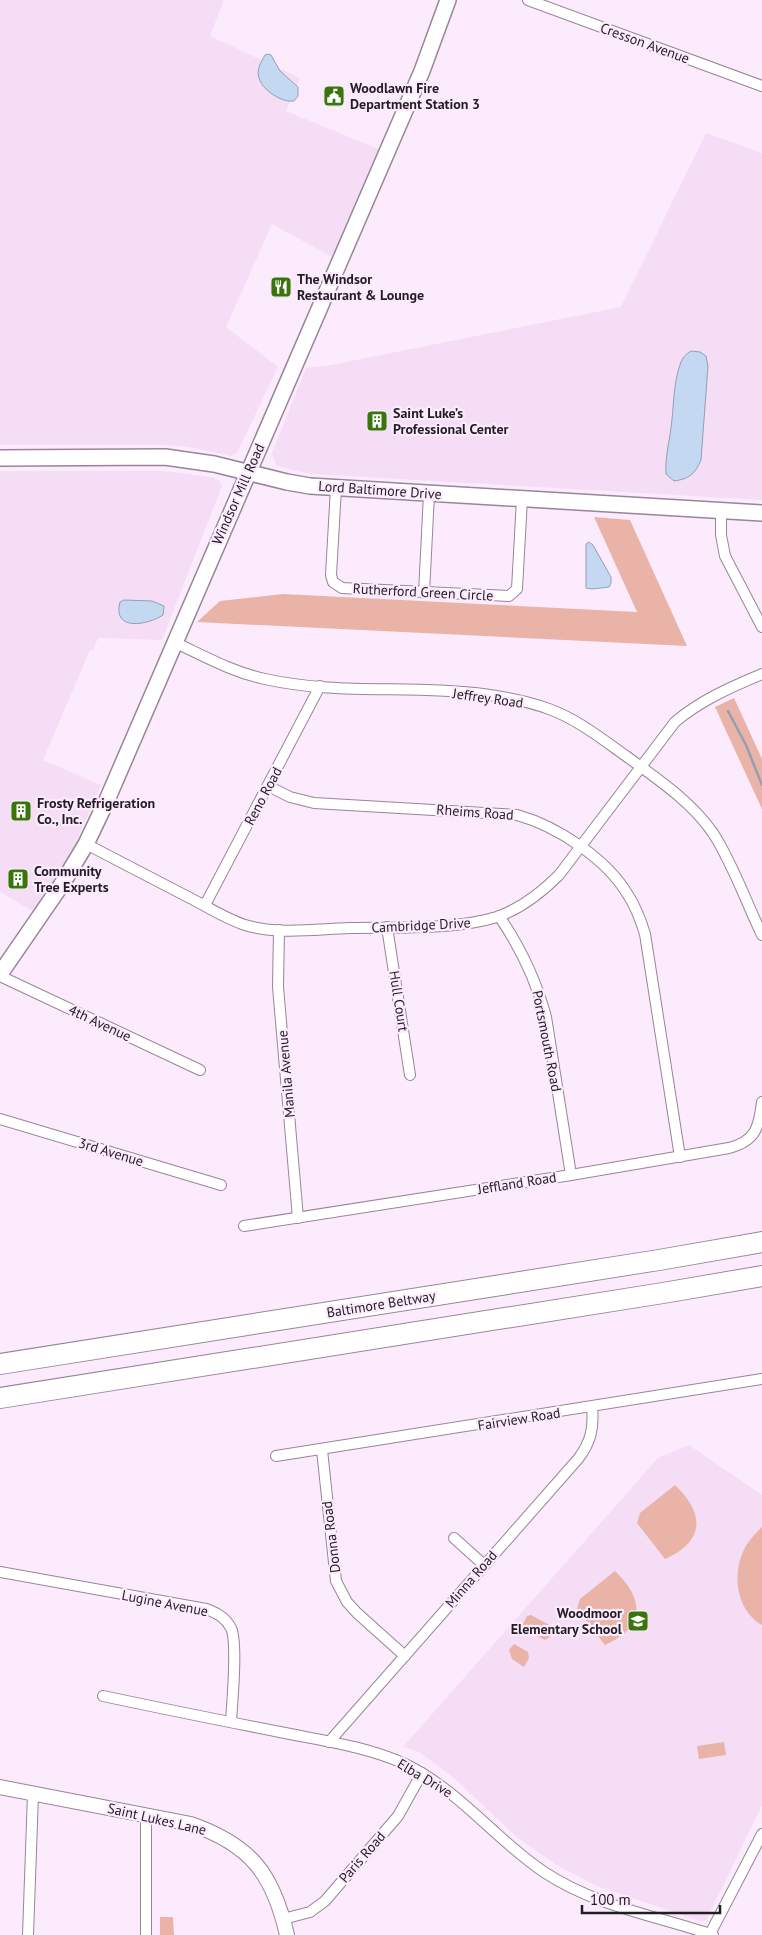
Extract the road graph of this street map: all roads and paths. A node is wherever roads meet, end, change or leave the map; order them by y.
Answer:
1 (448, 0) edge
2 (528, 0) edge
3 (762, 86) edge
4 (0, 458) edge
5 (248, 472) junction
6 (336, 488) junction
7 (429, 494) junction
8 (522, 499) junction
9 (721, 512) junction
10 (762, 513) edge
11 (424, 593) junction
12 (762, 627) edge
13 (174, 642) junction
14 (762, 674) edge
15 (320, 686) junction
16 (641, 767) junction
17 (268, 786) junction
18 (86, 844) junction
19 (580, 847) junction
20 (205, 905) junction
21 (499, 916) junction
22 (387, 927) junction
23 (279, 930) junction
24 (762, 935) edge
25 (0, 975) edge
26 (200, 1070) dead end
27 (410, 1075) dead end
28 (762, 1102) edge
29 (0, 1119) edge
30 (680, 1157) junction
31 (571, 1175) junction
32 (221, 1185) dead end
33 (298, 1218) junction
34 (244, 1226) dead end
35 (762, 1242) edge
36 (762, 1276) edge
37 (0, 1364) edge
38 (762, 1379) edge
39 (0, 1398) edge
40 (592, 1407) junction
41 (322, 1450) junction
42 (276, 1456) dead end
43 (454, 1538) dead end
44 (484, 1565) junction
45 (0, 1572) edge
46 (405, 1656) junction
47 (104, 1696) dead end
48 (231, 1722) junction
49 (329, 1742) junction
50 (422, 1773) junction
51 (0, 1787) edge
52 (33, 1794) junction
53 (146, 1815) junction
54 (762, 1834) edge
55 (283, 1919) junction
56 (712, 1934) edge
57 (28, 1935) edge
58 (146, 1935) edge
59 (287, 1935) edge

1 - 5 main road, Windsor Mill Road
2 - 3 street, Cresson Avenue
4 - 5 main road, Lord Baltimore Drive
5 - 6 main road, Lord Baltimore Drive
5 - 13 main road, Windsor Mill Road
6 - 7 main road, Lord Baltimore Drive
6 - 11 street, Rutherford Green Circle
7 - 8 main road, Lord Baltimore Drive
7 - 11 street
8 - 9 main road, Lord Baltimore Drive
8 - 11 street, Rutherford Green Circle
9 - 10 main road, Lord Baltimore Drive
9 - 12 street
13 - 15 street, Jeffrey Road
13 - 18 main road, Windsor Mill Road
14 - 16 street, Cambridge Drive
15 - 16 street, Jeffrey Road
15 - 17 street, Reno Road
16 - 19 street, Cambridge Drive
16 - 24 street, Jeffrey Road
17 - 19 street, Rheims Road
17 - 20 street, Reno Road
18 - 20 street, Cambridge Drive
18 - 25 main road, Windsor Mill Road
19 - 21 street, Cambridge Drive
19 - 30 street, Rheims Road
20 - 23 street, Cambridge Drive
21 - 22 street, Cambridge Drive
21 - 31 street, Portsmouth Road
22 - 23 street, Cambridge Drive
22 - 27 street, Hull Court
23 - 33 street, Manila Avenue
25 - 26 street, 4th Avenue
28 - 30 street, Jeffland Road
29 - 32 street, 3rd Avenue
30 - 31 street, Jeffland Road
31 - 33 street, Jeffland Road
33 - 34 street, Jeffland Road
35 - 37 highway, Baltimore Beltway
36 - 39 highway
38 - 40 street, Fairview Road
40 - 41 street, Fairview Road
40 - 44 street, Minna Road
41 - 42 street, Fairview Road
41 - 46 street, Donna Road
43 - 44 street
44 - 46 street, Minna Road
45 - 48 street, Lugine Avenue
46 - 49 street, Minna Road
47 - 48 street, Elba Drive
48 - 49 street, Elba Drive
49 - 50 street, Elba Drive
50 - 55 street, Paris Road
50 - 56 street, Elba Drive
51 - 52 street, Saint Lukes Lane
52 - 53 street, Saint Lukes Lane
52 - 57 street
53 - 55 street, Saint Lukes Lane
53 - 58 street
54 - 56 street
55 - 59 street, Saint Lukes Lane

